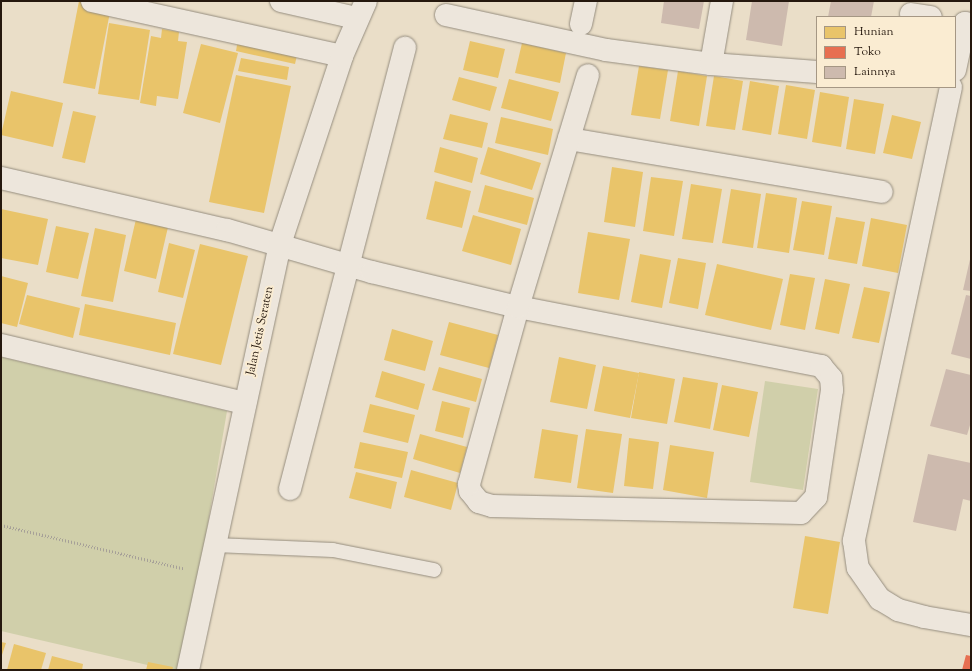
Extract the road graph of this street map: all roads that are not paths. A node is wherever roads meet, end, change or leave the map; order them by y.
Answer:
1 (92, 1) edge
2 (281, 1) edge
3 (586, 1) edge
4 (722, 1) edge
5 (361, 10) edge
6 (446, 15) dead end
7 (964, 22) edge
8 (578, 33) junction
9 (405, 48) dead end
10 (342, 56) junction
11 (711, 64) junction
12 (956, 65) edge
13 (816, 72) edge
14 (588, 75) dead end
15 (951, 88) edge
16 (569, 139) junction
17 (1, 178) edge
18 (882, 192) dead end
19 (280, 244) junction
20 (347, 264) junction
21 (518, 307) junction
22 (1, 345) edge
23 (245, 403) junction
24 (290, 489) dead end
25 (215, 545) junction
26 (434, 570) dead end
27 (971, 624) edge
28 (188, 670) edge

1 - 10 street
2 - 5 street
3 - 8 street
4 - 11 street
5 - 10 street, Jalan Jetis Seraten
6 - 8 street
7 - 12 street
8 - 11 street
9 - 20 street
10 - 19 street, Jalan Jetis Seraten
11 - 13 street
14 - 16 street
15 - 27 street
16 - 18 street
16 - 21 street
17 - 19 street
19 - 20 street
19 - 23 street, Jalan Jetis Seraten
20 - 21 street
20 - 24 street
21 - 21 street
22 - 23 street
23 - 25 street, Jalan Jetis Seraten
25 - 26 lane
25 - 28 street, Jalan Jetis Seraten

